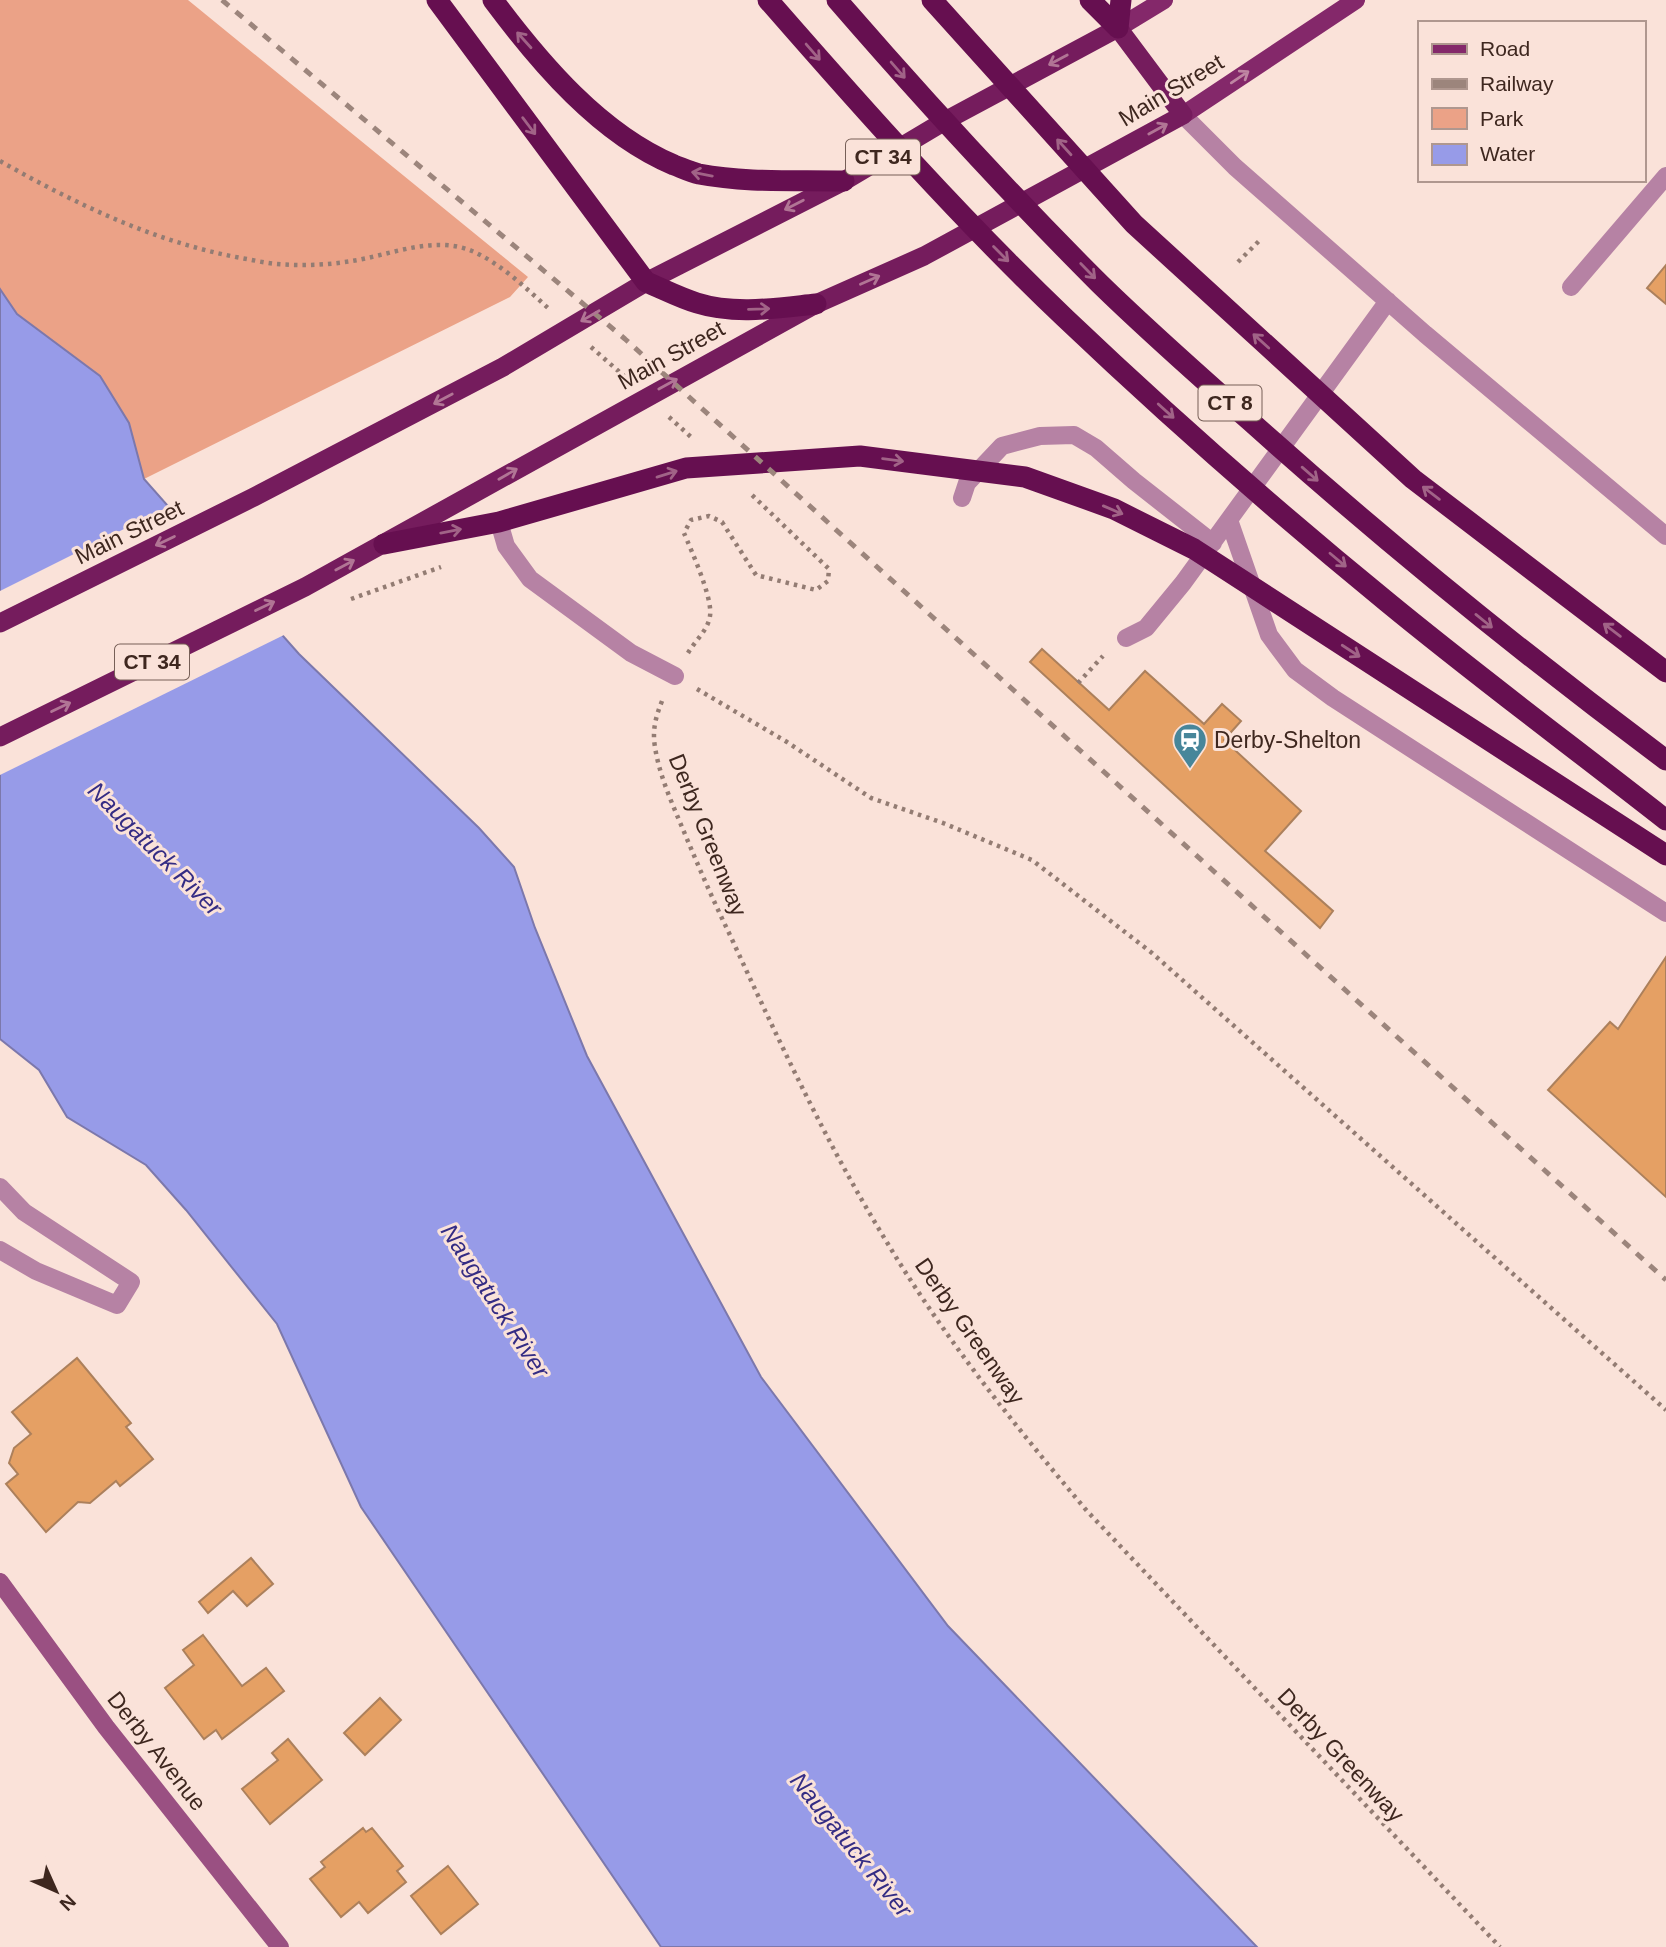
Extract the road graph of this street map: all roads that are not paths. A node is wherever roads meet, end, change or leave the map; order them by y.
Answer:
1 (437, 0) edge
2 (493, 0) edge
3 (768, 0) edge
4 (837, 0) edge
5 (932, 0) edge
6 (1090, 0) edge
7 (1121, 0) edge
8 (1164, 0) edge
9 (1356, 0) edge
10 (1118, 28) junction
11 (1183, 115) junction
12 (1666, 176) edge
13 (844, 181) junction
14 (646, 282) junction
15 (1571, 287) dead end
16 (1388, 301) junction
17 (816, 304) junction
18 (962, 498) dead end
19 (1229, 520) junction
20 (499, 522) junction
21 (1666, 536) edge
22 (1213, 543) junction
23 (384, 544) junction
24 (0, 623) edge
25 (1126, 638) dead end
26 (1666, 672) edge
27 (675, 676) road end
28 (0, 737) edge
29 (1666, 760) edge
30 (1666, 820) edge
31 (1666, 855) edge
32 (1666, 913) edge
33 (0, 1187) edge
34 (0, 1250) edge
35 (0, 1582) edge
36 (280, 1947) edge

1 -> 14 highway
13 -> 2 highway
3 -> 30 highway
4 -> 29 highway, CT 8
26 -> 5 highway, CT 8
6 - 10 highway
7 - 10 highway
8 - 10 main road, Main Street / CT 34
11 -> 9 main road, Main Street / CT 34
10 - 11 highway
10 -> 13 highway, Main Street / CT 34
11 - 16 lane
17 -> 11 highway, Main Street / CT 34
12 - 15 lane
13 -> 14 highway, Main Street / CT 34
14 -> 17 highway
14 -> 24 highway, Main Street / CT 34
16 - 19 lane
16 - 21 lane
23 -> 17 highway, Main Street / CT 34
18 - 22 lane
19 - 22 lane
19 - 32 lane
23 -> 20 highway
20 - 27 lane
20 -> 31 highway
22 - 25 lane
28 -> 23 highway, Main Street / CT 34
33 - 34 lane
35 - 36 main road, Derby Avenue

